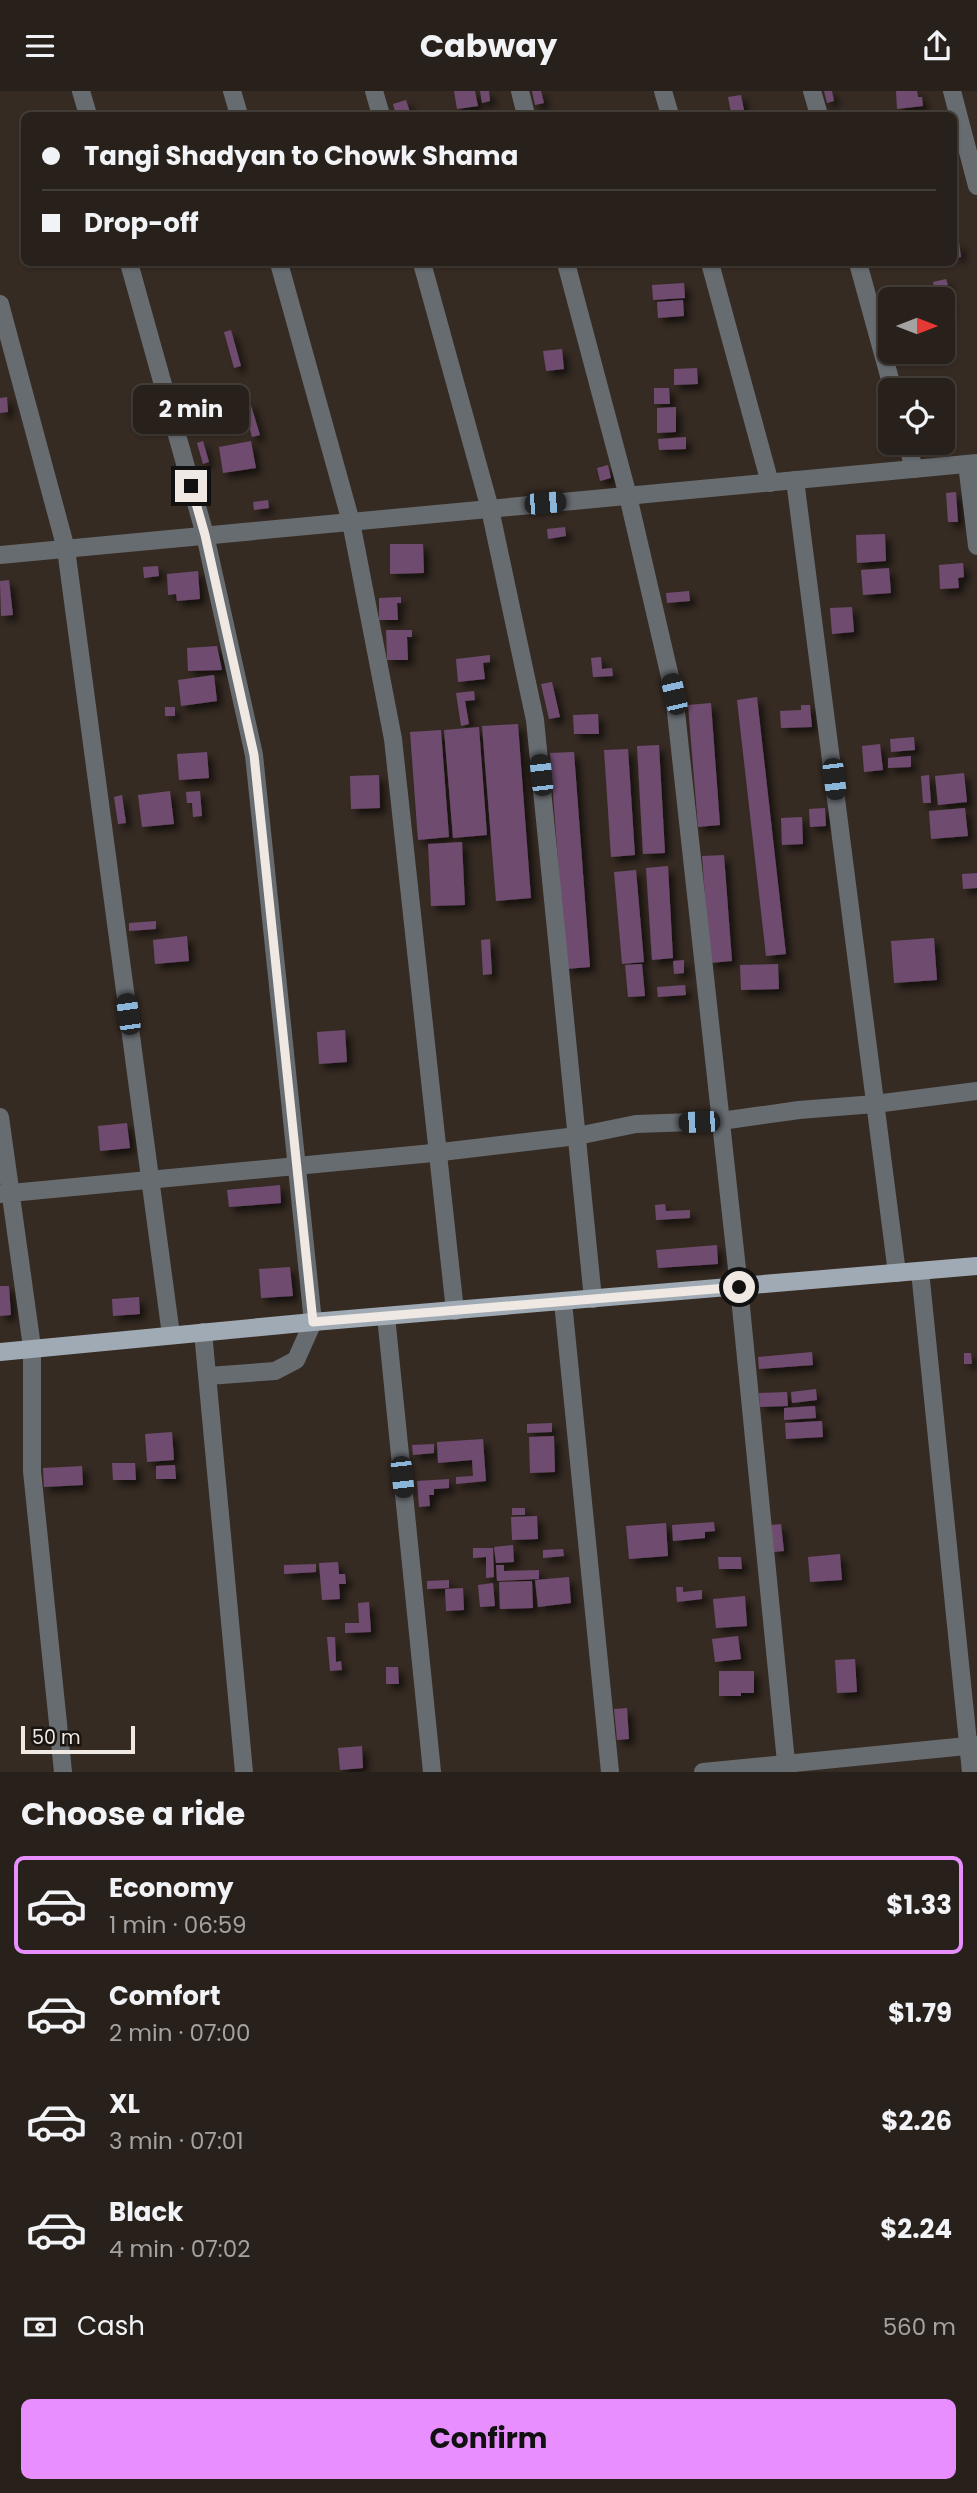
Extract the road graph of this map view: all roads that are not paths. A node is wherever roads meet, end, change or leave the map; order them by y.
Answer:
1 (81, 91) edge
2 (232, 91) edge
3 (374, 91) edge
4 (520, 91) edge
5 (663, 91) edge
6 (812, 91) edge
7 (952, 91) edge
8 (87, 112) edge
9 (238, 112) edge
10 (380, 112) edge
11 (525, 112) edge
12 (669, 112) edge
13 (818, 112) edge
14 (977, 186) edge
15 (130, 266) edge
16 (280, 266) edge
17 (423, 266) edge
18 (567, 266) edge
19 (711, 266) edge
20 (859, 266) edge
21 (0, 304) edge
22 (890, 378) edge
23 (910, 455) edge
24 (972, 463) edge
25 (914, 469) junction
26 (796, 480) junction
27 (770, 482) junction
28 (628, 496) junction
29 (490, 509) junction
30 (351, 522) junction
31 (205, 535) junction
32 (977, 546) edge
33 (66, 549) junction
34 (0, 555) edge
35 (977, 1091) edge
36 (875, 1104) junction
37 (0, 1117) edge
38 (721, 1121) junction
39 (577, 1136) junction
40 (438, 1151) junction
41 (296, 1165) junction
42 (150, 1179) junction
43 (5, 1194) edge
44 (977, 1266) edge
45 (920, 1271) junction
46 (897, 1273) junction
47 (739, 1287) junction
48 (593, 1299) junction
49 (563, 1302) junction
50 (455, 1311) junction
51 (386, 1316) junction
52 (313, 1322) junction
53 (204, 1332) junction
54 (171, 1335) junction
55 (32, 1347) junction
56 (0, 1352) edge
57 (208, 1376) junction
58 (973, 1746) edge
59 (786, 1768) edge
60 (62, 1772) edge
61 (244, 1772) edge
62 (432, 1772) edge
63 (610, 1772) edge
64 (703, 1772) edge
65 (971, 1772) edge

1 - 8 street
2 - 9 street
3 - 10 street
4 - 11 street
5 - 12 street
6 - 13 street
7 - 14 street
15 - 31 street
16 - 30 street
17 - 29 street
18 - 28 street
19 - 27 street
20 - 22 street
21 - 33 street
23 - 25 street
24 - 25 street
24 - 32 street
25 - 26 street
26 - 27 street
26 - 36 street
27 - 28 street
28 - 29 street
28 - 38 street
29 - 30 street
29 - 39 street
30 - 31 street
30 - 40 street
31 - 33 street
31 - 41 street
33 - 34 street
33 - 42 street
35 - 36 street
36 - 38 street
36 - 46 street
37 - 43 street
38 - 39 street
38 - 47 street
39 - 40 street
39 - 48 street
40 - 41 street
40 - 50 street
41 - 42 street
41 - 52 street
42 - 43 street
42 - 54 street
43 - 55 street
44 - 45 main road
45 - 46 main road
45 - 58 street
46 - 47 main road
47 - 48 main road
47 - 59 street
48 - 49 main road
49 - 50 main road
49 - 63 street
50 - 51 main road
51 - 52 main road
51 - 62 street
52 - 53 main road
52 - 57 street
53 - 54 main road
53 - 57 street
54 - 55 main road
55 - 56 main road
55 - 60 street
57 - 61 street
58 - 59 street
58 - 65 street
59 - 64 street

